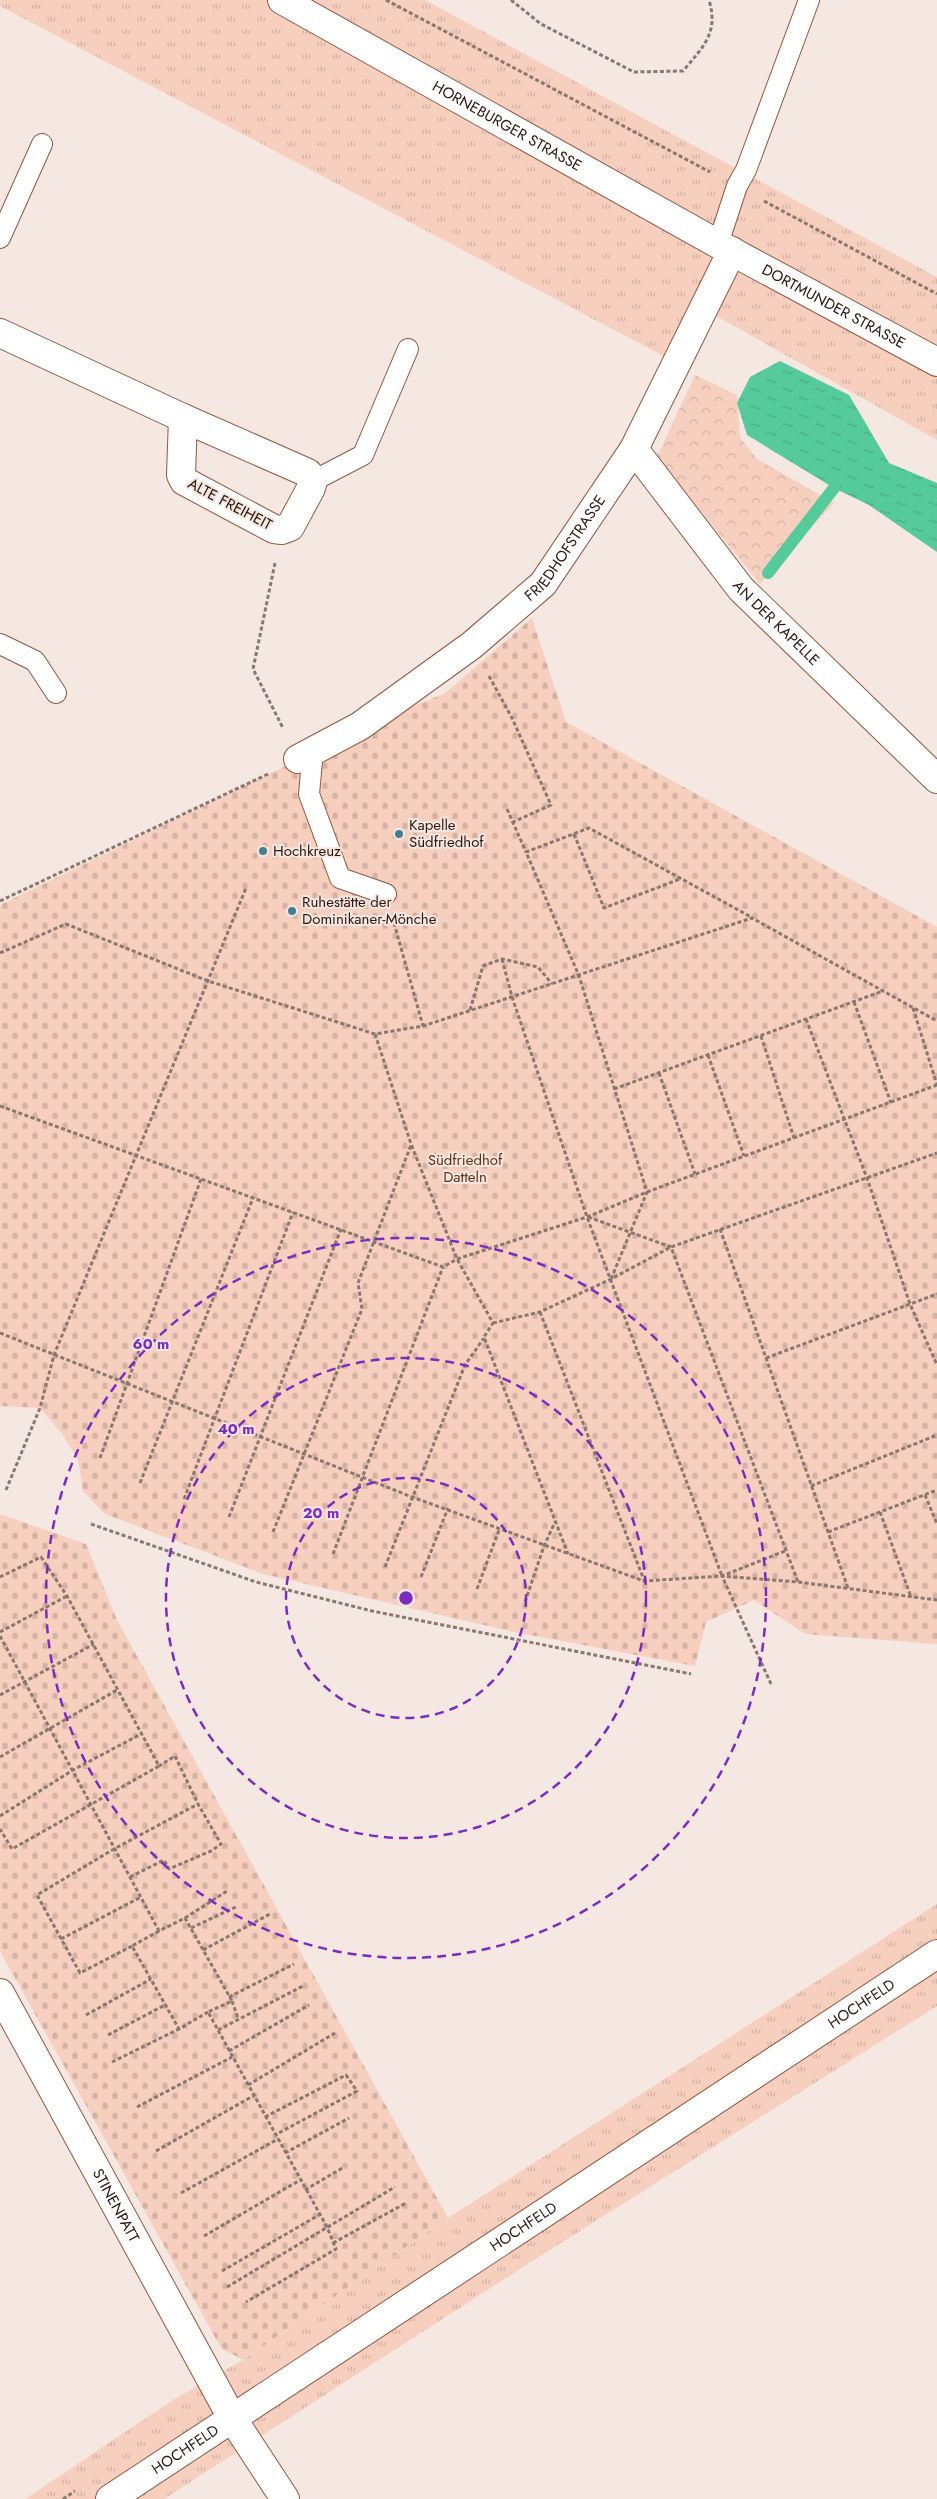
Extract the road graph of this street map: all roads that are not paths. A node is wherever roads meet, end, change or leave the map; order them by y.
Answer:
1 (809, 0) edge
2 (297, 4) edge
3 (42, 144) dead end
4 (0, 238) edge
5 (725, 247) junction
6 (0, 333) edge
7 (408, 349) dead end
8 (937, 362) edge
9 (183, 418) junction
10 (634, 449) junction
11 (313, 481) junction
12 (0, 644) edge
13 (56, 693) dead end
14 (306, 755) joint
15 (937, 779) edge
16 (386, 894) road end
17 (937, 1954) edge
18 (0, 1993) edge
19 (232, 2418) junction
20 (110, 2499) edge
21 (285, 2499) edge

1 - 5 lane
2 - 5 street, HORNEBURGER STRASSE
3 - 4 lane
5 - 8 street, DORTMUNDER STRASSE
5 - 10 street, FRIEDHOFSTRASSE
6 - 9 street
7 - 11 lane
9 - 11 street
9 - 11 street, ALTE FREIHEIT
10 - 14 street, FRIEDHOFSTRASSE
10 - 15 street, AN DER KAPELLE
12 - 13 lane
14 - 16 lane
17 - 19 street, HOCHFELD
18 - 19 street, STINENPATT
19 - 20 street, HOCHFELD
19 - 21 street, STINENPATT

